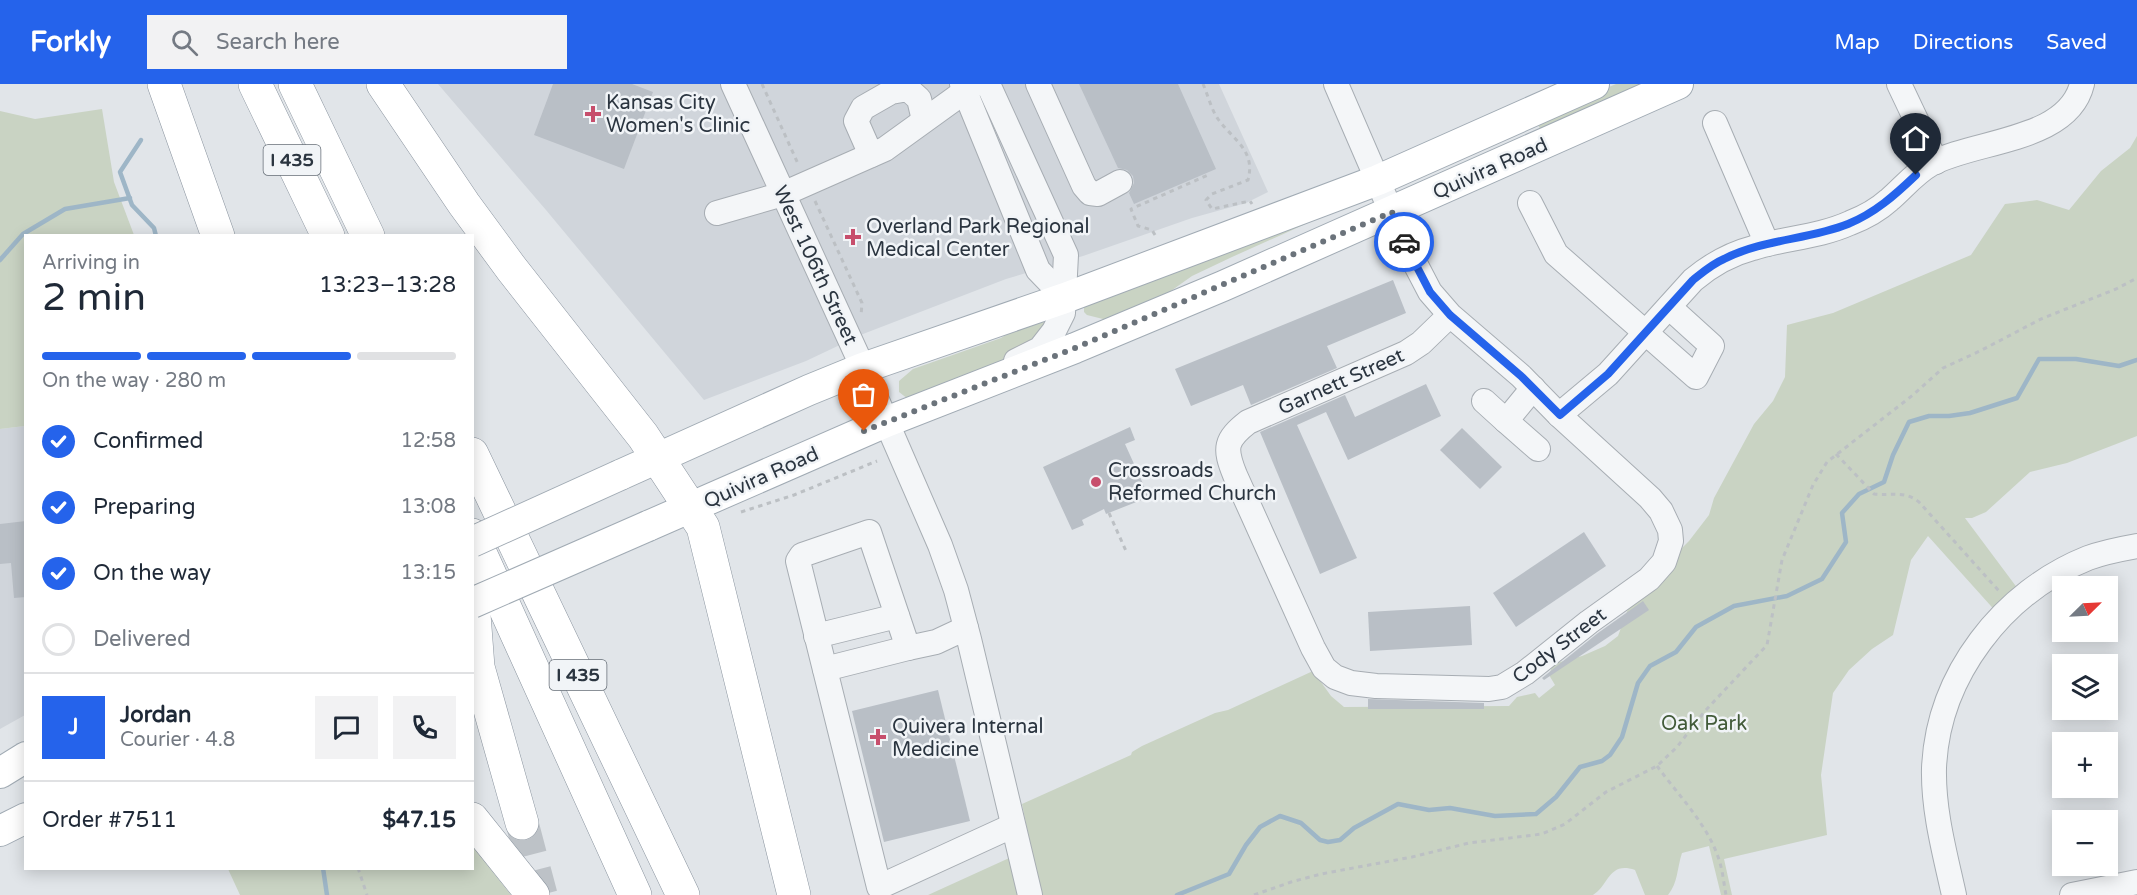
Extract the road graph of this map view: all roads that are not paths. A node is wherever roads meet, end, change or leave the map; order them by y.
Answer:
1 (164, 84) edge
2 (255, 84) edge
3 (295, 84) edge
4 (383, 84) edge
5 (733, 84) edge
6 (988, 84) edge
7 (1038, 84) edge
8 (1336, 84) edge
9 (1594, 84) edge
10 (1678, 84) edge
11 (1899, 84) edge
12 (2082, 84) edge
13 (967, 86) edge
14 (924, 120) junction
15 (1715, 123) dead end
16 (871, 155) junction
17 (1936, 162) junction
18 (1378, 180) junction
19 (1120, 182) dead end
20 (783, 194) junction
21 (1530, 203) dead end
22 (1392, 212) junction
23 (717, 213) dead end
24 (217, 234) edge
25 (327, 234) edge
26 (367, 234) edge
27 (1767, 244) junction
28 (1065, 298) junction
29 (1669, 308) junction
30 (1450, 315) junction
31 (1646, 333) junction
32 (863, 368) junction
33 (1533, 388) junction
34 (952, 396) junction
35 (1484, 401) dead end
36 (1560, 415) junction
37 (1506, 421) junction
38 (886, 422) junction
39 (1538, 449) dead end
40 (474, 458) edge
41 (657, 458) junction
42 (690, 507) junction
43 (474, 540) edge
44 (474, 541) edge
45 (2137, 546) edge
46 (474, 602) edge
47 (474, 614) edge
48 (897, 616) junction
49 (966, 628) junction
50 (816, 636) junction
51 (908, 648) junction
52 (825, 669) junction
53 (1335, 677) joint
54 (24, 759) edge
55 (0, 773) edge
56 (24, 819) edge
57 (474, 821) edge
58 (522, 823) tunnel mouth
59 (1012, 826) junction
60 (0, 831) edge
61 (2137, 882) edge
62 (533, 895) edge
63 (635, 895) edge
64 (682, 895) edge
65 (794, 895) edge
66 (1030, 895) edge
67 (1954, 895) edge
68 (2072, 895) edge

1 - 24 highway
2 - 25 highway, I 435
3 - 26 highway, I 435
4 - 41 highway
5 - 20 street, West 106th Street
6 - 28 street
7 - 19 street
8 - 18 street
9 - 18 main road, Quivira Road
10 - 22 main road, Quivira Road
11 - 17 street
12 - 17 street
13 - 14 street
13 - 28 street
14 - 16 street
14 - 16 street
15 - 27 street
16 - 20 street
17 - 27 street
18 - 22 street
18 - 28 main road, Quivira Road
20 - 23 street
20 - 32 street, West 106th Street
21 - 31 street
22 - 30 street
22 - 34 main road, Quivira Road
27 - 29 street
28 - 32 main road, Quivira Road
28 - 34 street
29 - 31 street
29 - 31 street
30 - 33 street
30 - 53 street, Garnett Street
31 - 36 street
32 - 38 street, West 106th Street
32 - 41 main road, Quivira Road
33 - 36 street
33 - 37 street
34 - 38 main road, Quivira Road
35 - 37 street
36 - 53 street, Cody Street
37 - 39 street
38 - 42 main road, Quivira Road
38 - 49 street, West 106th Street
40 - 64 highway, I 435
41 - 42 highway
41 - 44 main road, Quivira Road, bridge
42 - 46 main road, Quivira Road, bridge
42 - 65 highway
43 - 63 highway, I 435
45 - 67 street
47 - 58 highway
48 - 50 street
48 - 50 street
48 - 51 street
49 - 51 street
49 - 59 street, West 106th Street
50 - 52 street
51 - 52 street
52 - 59 street
54 - 55 main road
56 - 60 main road
57 - 62 highway
59 - 66 street, West 106th Street
61 - 68 street

